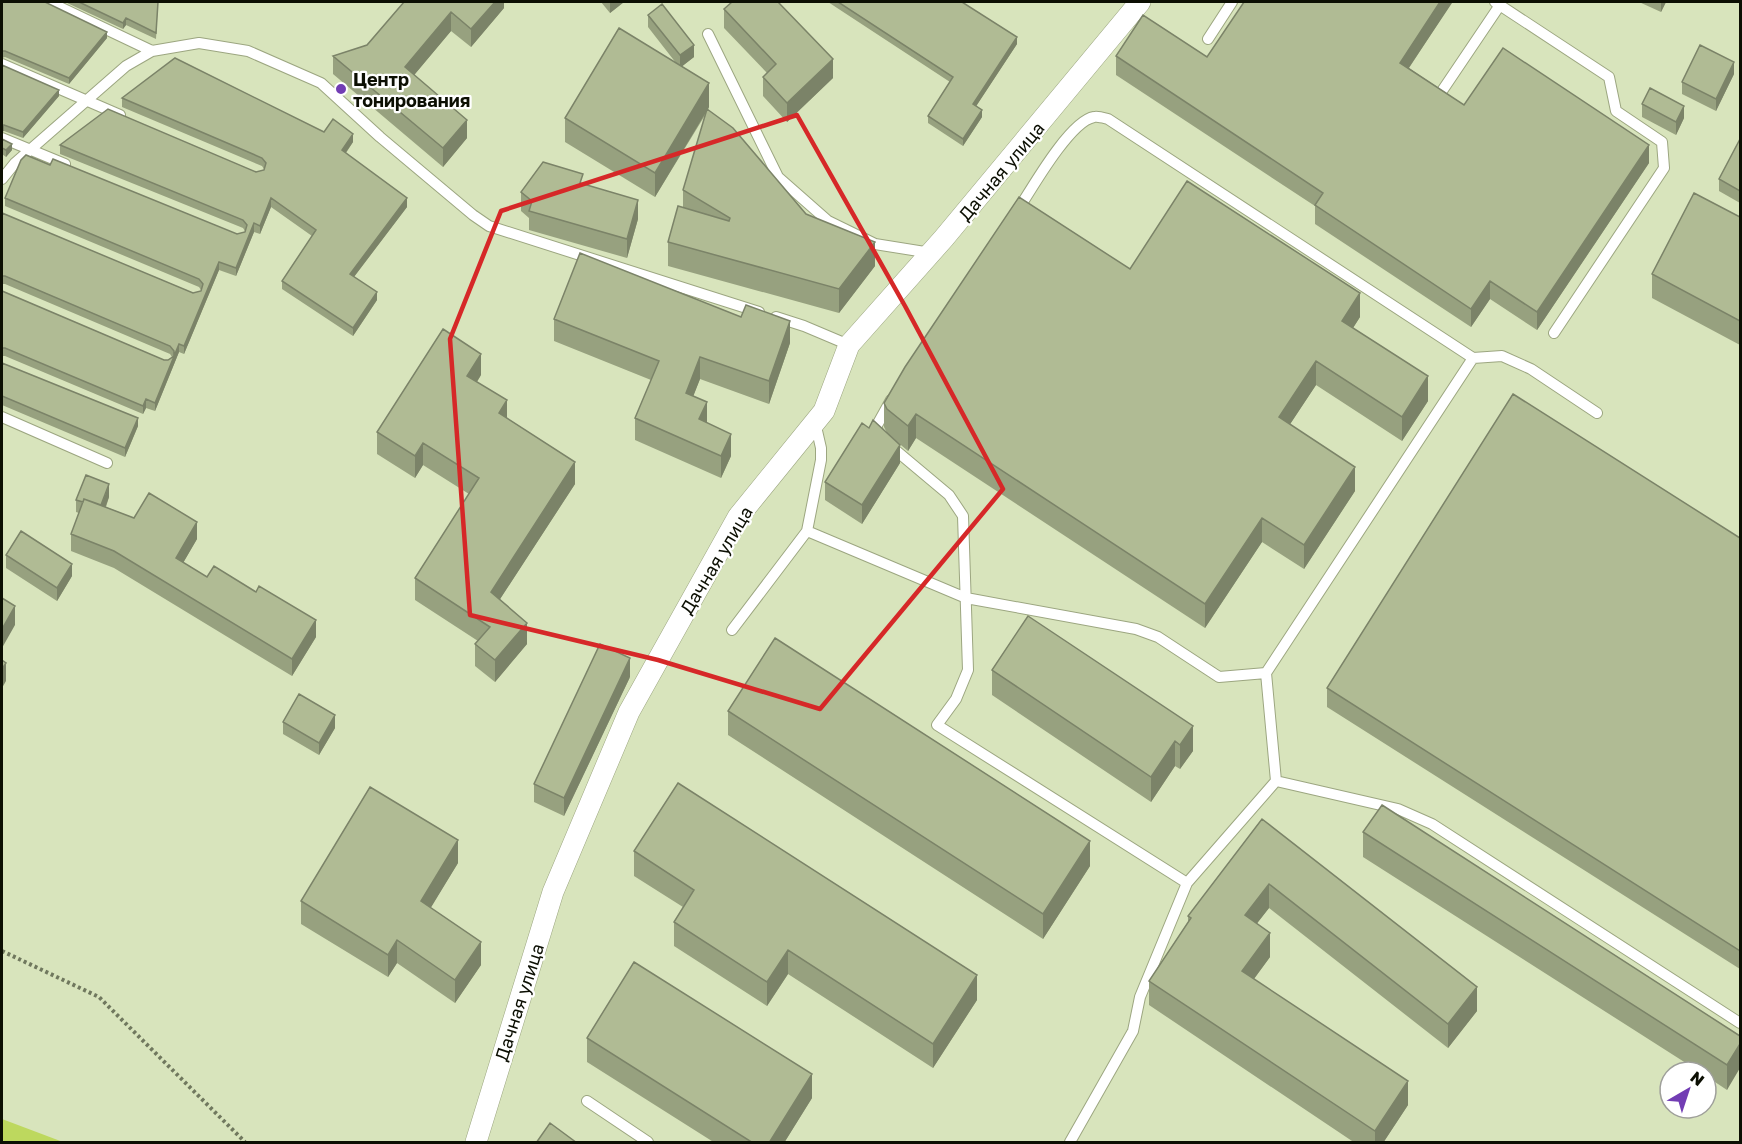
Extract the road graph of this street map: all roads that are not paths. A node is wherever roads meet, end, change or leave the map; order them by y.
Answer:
1 (49, 2) edge
2 (1140, 2) edge
3 (1232, 2) edge
4 (1498, 3) edge
5 (708, 34) dead end
6 (1208, 39) dead end
7 (152, 51) junction
8 (2, 64) edge
9 (1442, 91) edge
10 (86, 101) junction
11 (129, 119) edge
12 (2, 138) edge
13 (30, 150) junction
14 (74, 168) edge
15 (2, 178) edge
16 (1012, 218) edge
17 (931, 253) junction
18 (1554, 333) dead end
19 (849, 345) junction
20 (1473, 358) junction
21 (897, 389) edge
22 (1597, 413) dead end
23 (2, 417) edge
24 (815, 422) junction
25 (108, 463) dead end
26 (807, 531) junction
27 (966, 598) junction
28 (732, 630) dead end
29 (1266, 673) junction
30 (1276, 781) junction
31 (1187, 883) junction
32 (1740, 1023) edge
33 (586, 1101) dead end
34 (476, 1143) edge
35 (648, 1143) edge
36 (1070, 1143) edge

1 - 7 lane
2 - 17 street, Дачная улица
3 - 6 lane
4 - 9 lane
4 - 18 lane
5 - 17 lane
7 - 10 lane
7 - 19 lane
8 - 10 lane
10 - 11 lane
10 - 13 lane
12 - 13 lane
13 - 14 lane
13 - 15 lane
16 - 20 lane
17 - 19 street, Дачная улица
19 - 24 street, Дачная улица
20 - 22 lane
20 - 29 lane
21 - 27 lane
23 - 25 lane
24 - 26 lane
24 - 34 street, Дачная улица
26 - 27 lane
26 - 28 lane
27 - 29 lane
27 - 31 lane
29 - 30 lane
30 - 31 lane
30 - 32 lane
31 - 36 lane
33 - 35 lane

